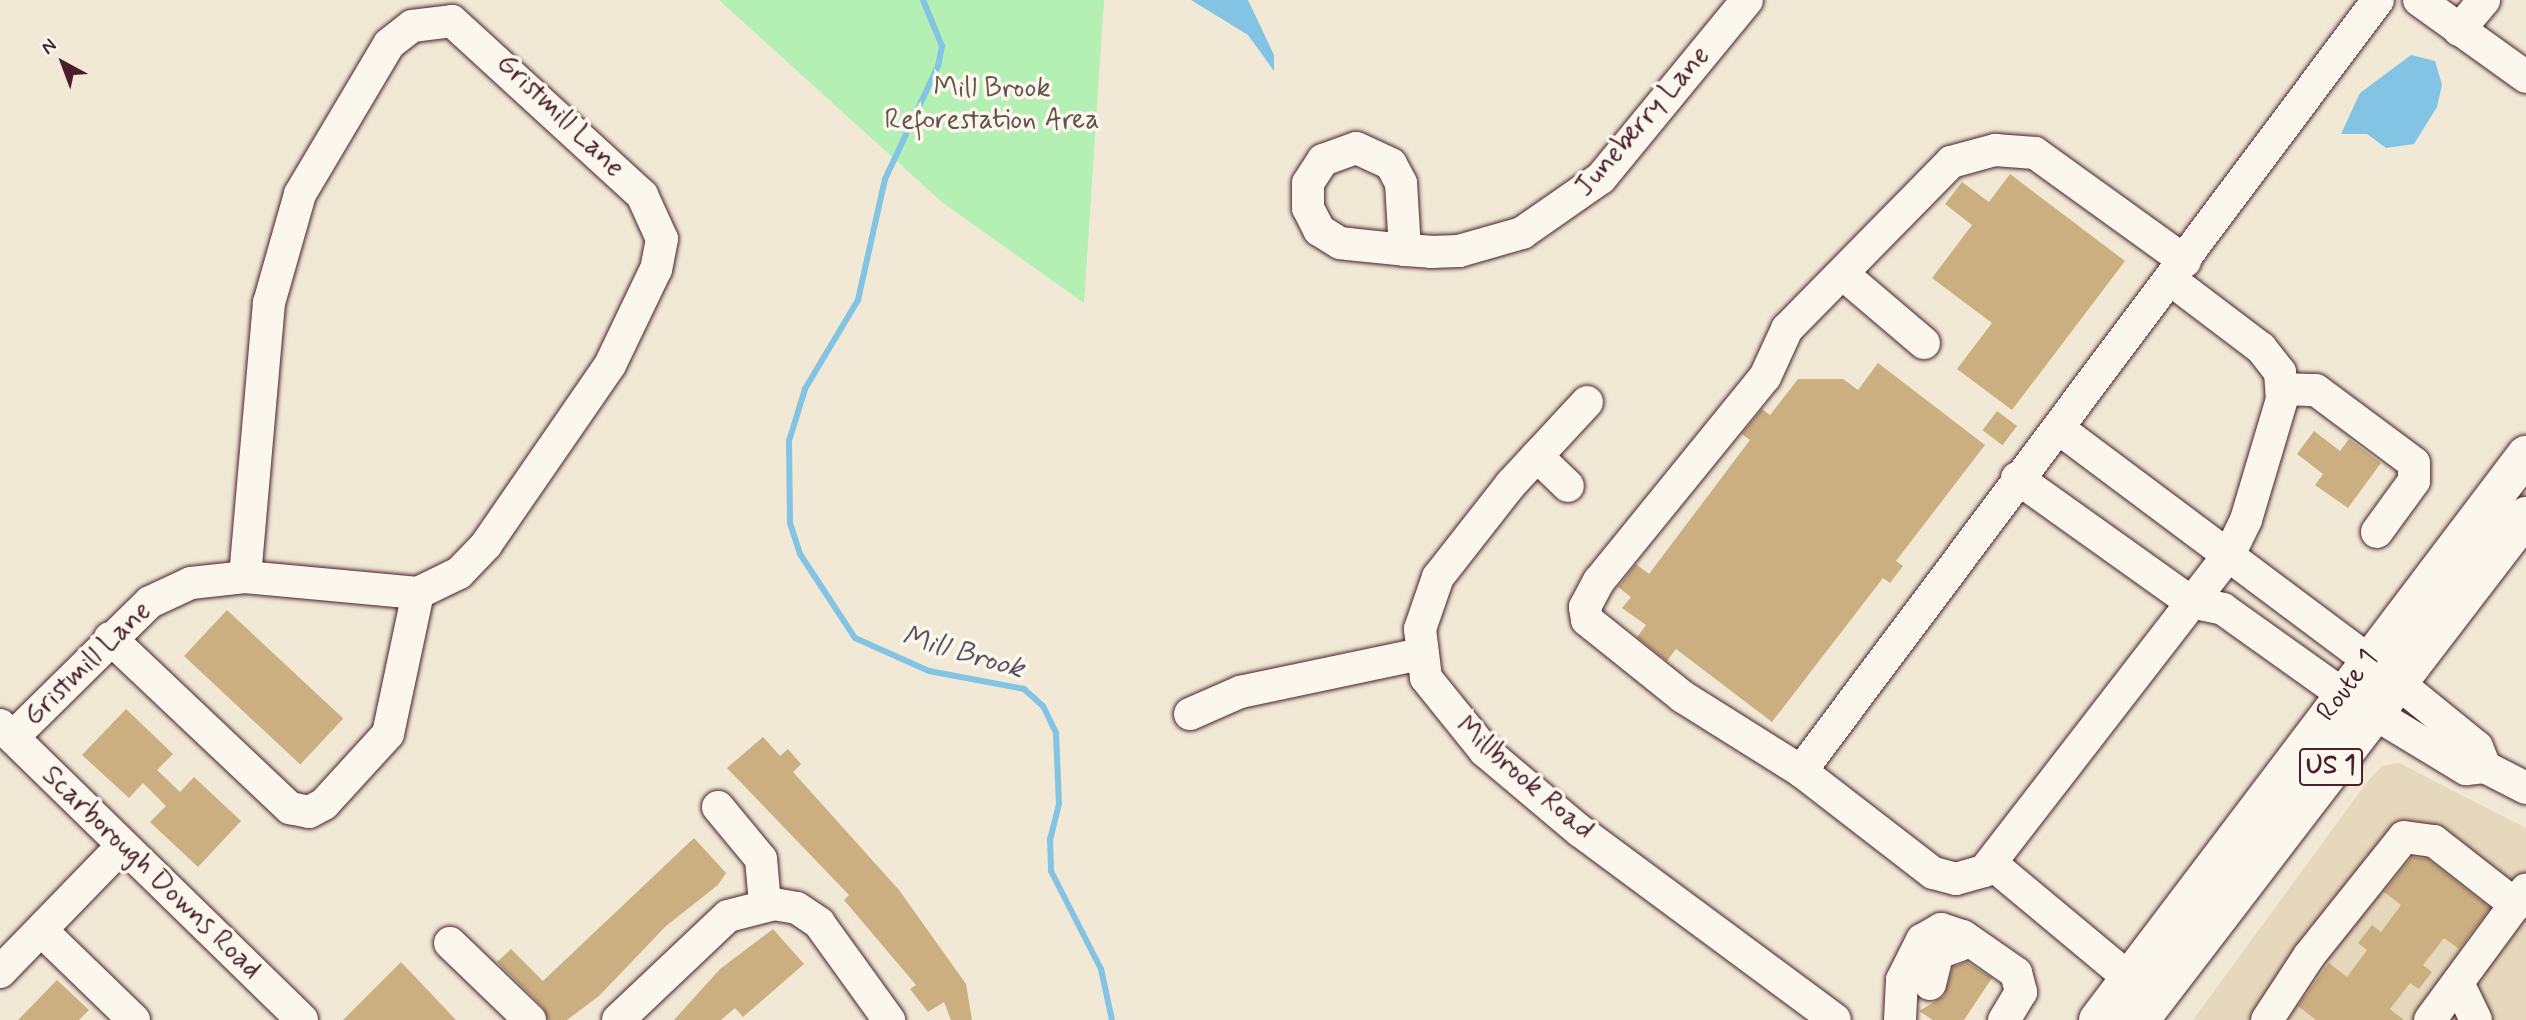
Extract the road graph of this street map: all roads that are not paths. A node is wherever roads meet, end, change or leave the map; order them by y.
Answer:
1 (1746, 0) edge
2 (2378, 0) edge
3 (2419, 0) edge
4 (2484, 0) edge
5 (2459, 30) junction
6 (2523, 68) edge
7 (1405, 250) dead end
8 (2178, 271) junction
9 (1844, 275) junction
10 (1924, 343) dead end
11 (2283, 389) junction
12 (1587, 402) dead end
13 (2058, 428) junction
14 (2526, 455) edge
15 (1537, 456) junction
16 (2017, 478) junction
17 (1568, 486) dead end
18 (2526, 516) edge
19 (2377, 533) dead end
20 (2230, 553) junction
21 (246, 577) junction
22 (418, 593) junction
23 (2191, 602) junction
24 (110, 638) junction
25 (1420, 654) junction
26 (2382, 671) junction
27 (2357, 704) junction
28 (1190, 714) dead end
29 (6, 731) edge
30 (2485, 767) junction
31 (1801, 771) junction
32 (2526, 788) edge
33 (718, 807) dead end
34 (122, 846) junction
35 (1992, 864) junction
36 (2521, 898) edge
37 (765, 904) junction
38 (42, 931) junction
39 (450, 943) dead end
40 (1960, 945) junction
41 (0, 972) edge
42 (2130, 979) junction
43 (2458, 983) junction
44 (1912, 1008) edge
45 (2011, 1010) edge
46 (134, 1020) edge
47 (302, 1020) edge
48 (530, 1020) edge
49 (618, 1020) edge
50 (889, 1020) edge
51 (1835, 1020) edge
52 (2098, 1020) edge
53 (2140, 1020) edge
54 (2267, 1020) edge
55 (2430, 1020) edge
56 (2476, 1020) edge

1 - 7 street, Juneberry Lane
2 - 8 street
3 - 5 street
4 - 5 street
5 - 6 street
8 - 9 street
8 - 11 street
8 - 13 street
9 - 10 street
9 - 31 street
11 - 19 street
11 - 20 street
12 - 15 street, Millbrook Road
13 - 16 street
13 - 20 street
14 - 26 main road, Route 1 / US 1
15 - 17 street
15 - 25 street, Millbrook Road
16 - 23 street
16 - 31 street
18 - 26 main road, Route 1 / US 1
20 - 23 street
20 - 26 street
21 - 22 street, Gristmill Lane
21 - 22 street, Gristmill Lane
21 - 24 street, Gristmill Lane
22 - 24 street
23 - 27 street
23 - 35 street
24 - 29 street, Gristmill Lane
25 - 28 street
25 - 51 street, Millbrook Road
26 - 27 main road, Route 1 / US 1
26 - 30 street
27 - 30 street
27 - 42 main road, Route 1 / US 1
27 - 53 main road, Route 1 / US 1
29 - 34 street, Scarborough Downs Road
30 - 32 street
31 - 35 street
33 - 37 street
34 - 38 street
34 - 47 street, Scarborough Downs Road
35 - 42 street
36 - 43 street
36 - 54 street
37 - 49 street
37 - 50 street
38 - 41 street
38 - 46 street
39 - 48 street
40 - 44 street
40 - 44 street
40 - 45 street
42 - 52 main road, Route 1 / US 1
43 - 55 street
43 - 56 street
44 - 45 street

